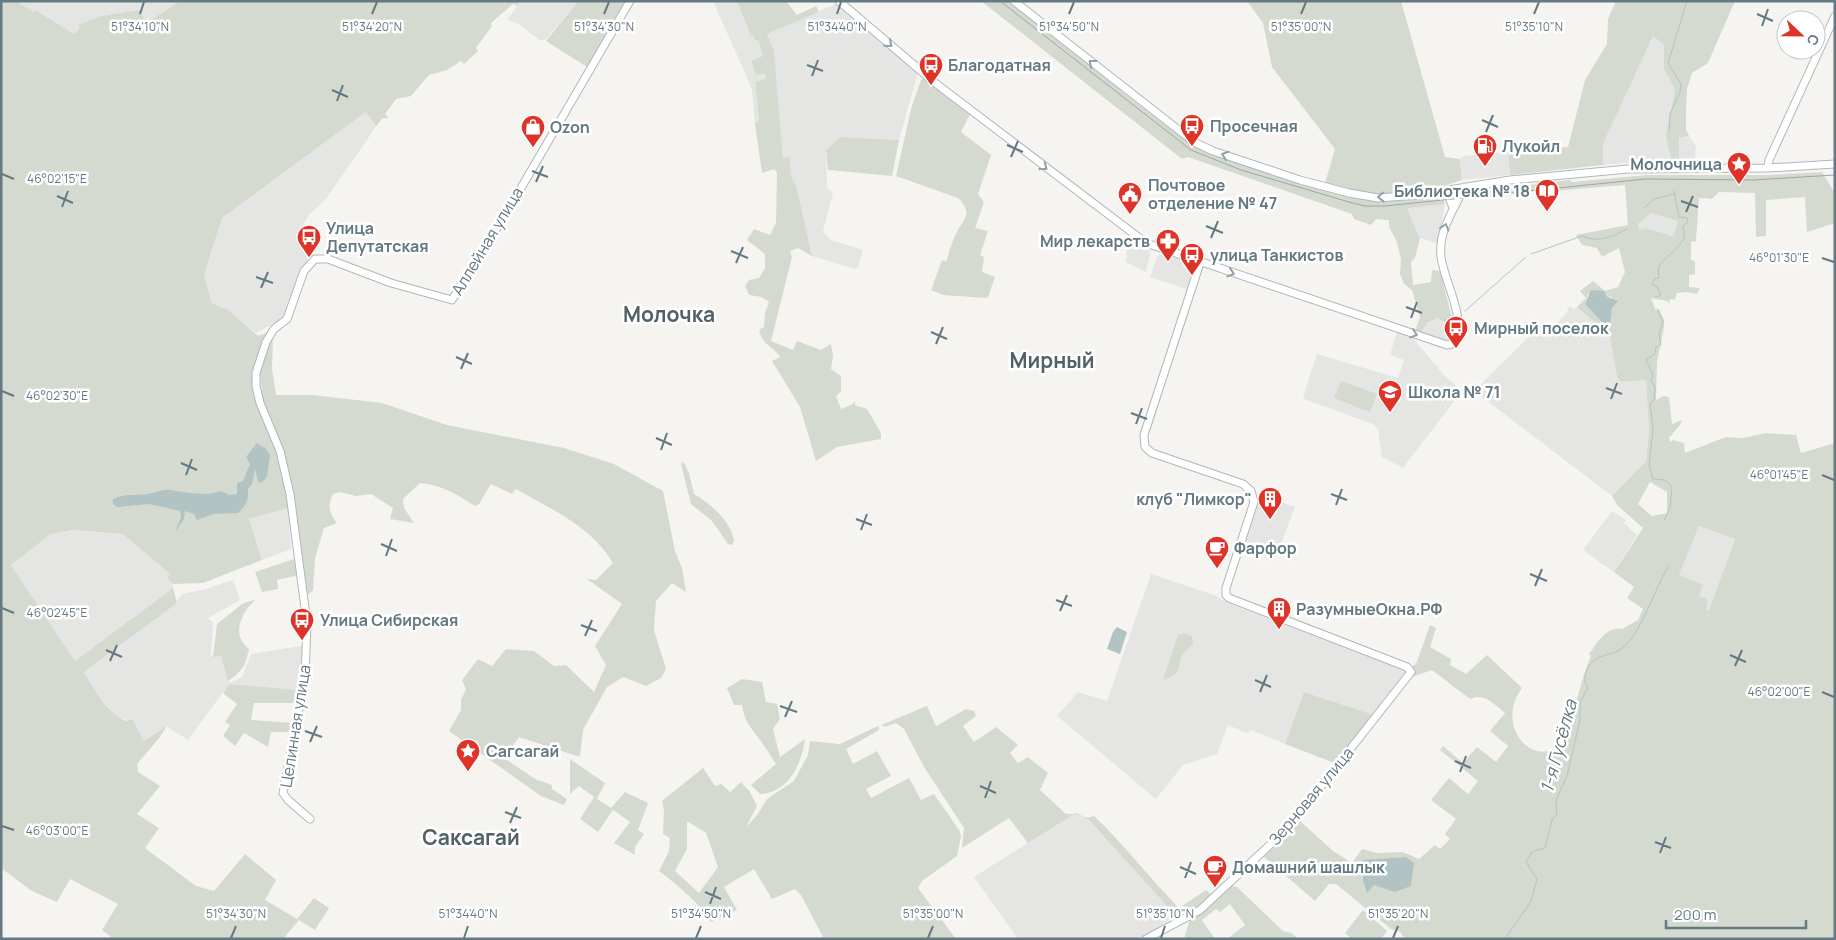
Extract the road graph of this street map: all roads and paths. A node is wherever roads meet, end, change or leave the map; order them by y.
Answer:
1 (630, 1) edge
2 (838, 1) edge
3 (1014, 1) edge
4 (1835, 16) edge
5 (1835, 164) edge
6 (1768, 168) junction
7 (1464, 187) junction
8 (1440, 192) junction
9 (1453, 208) junction
10 (314, 259) joint
11 (1200, 263) junction
12 (310, 819) dead end
13 (1146, 939) edge

1 - 10 street, Аллейная улица
2 -> 11 street
8 -> 3 street
4 - 6 street
5 - 6 street
6 - 7 street
7 - 8 street
7 - 9 street
8 - 9 street
11 -> 9 street
10 - 12 street, Целинная улица
11 - 13 street, Зерновая улица

